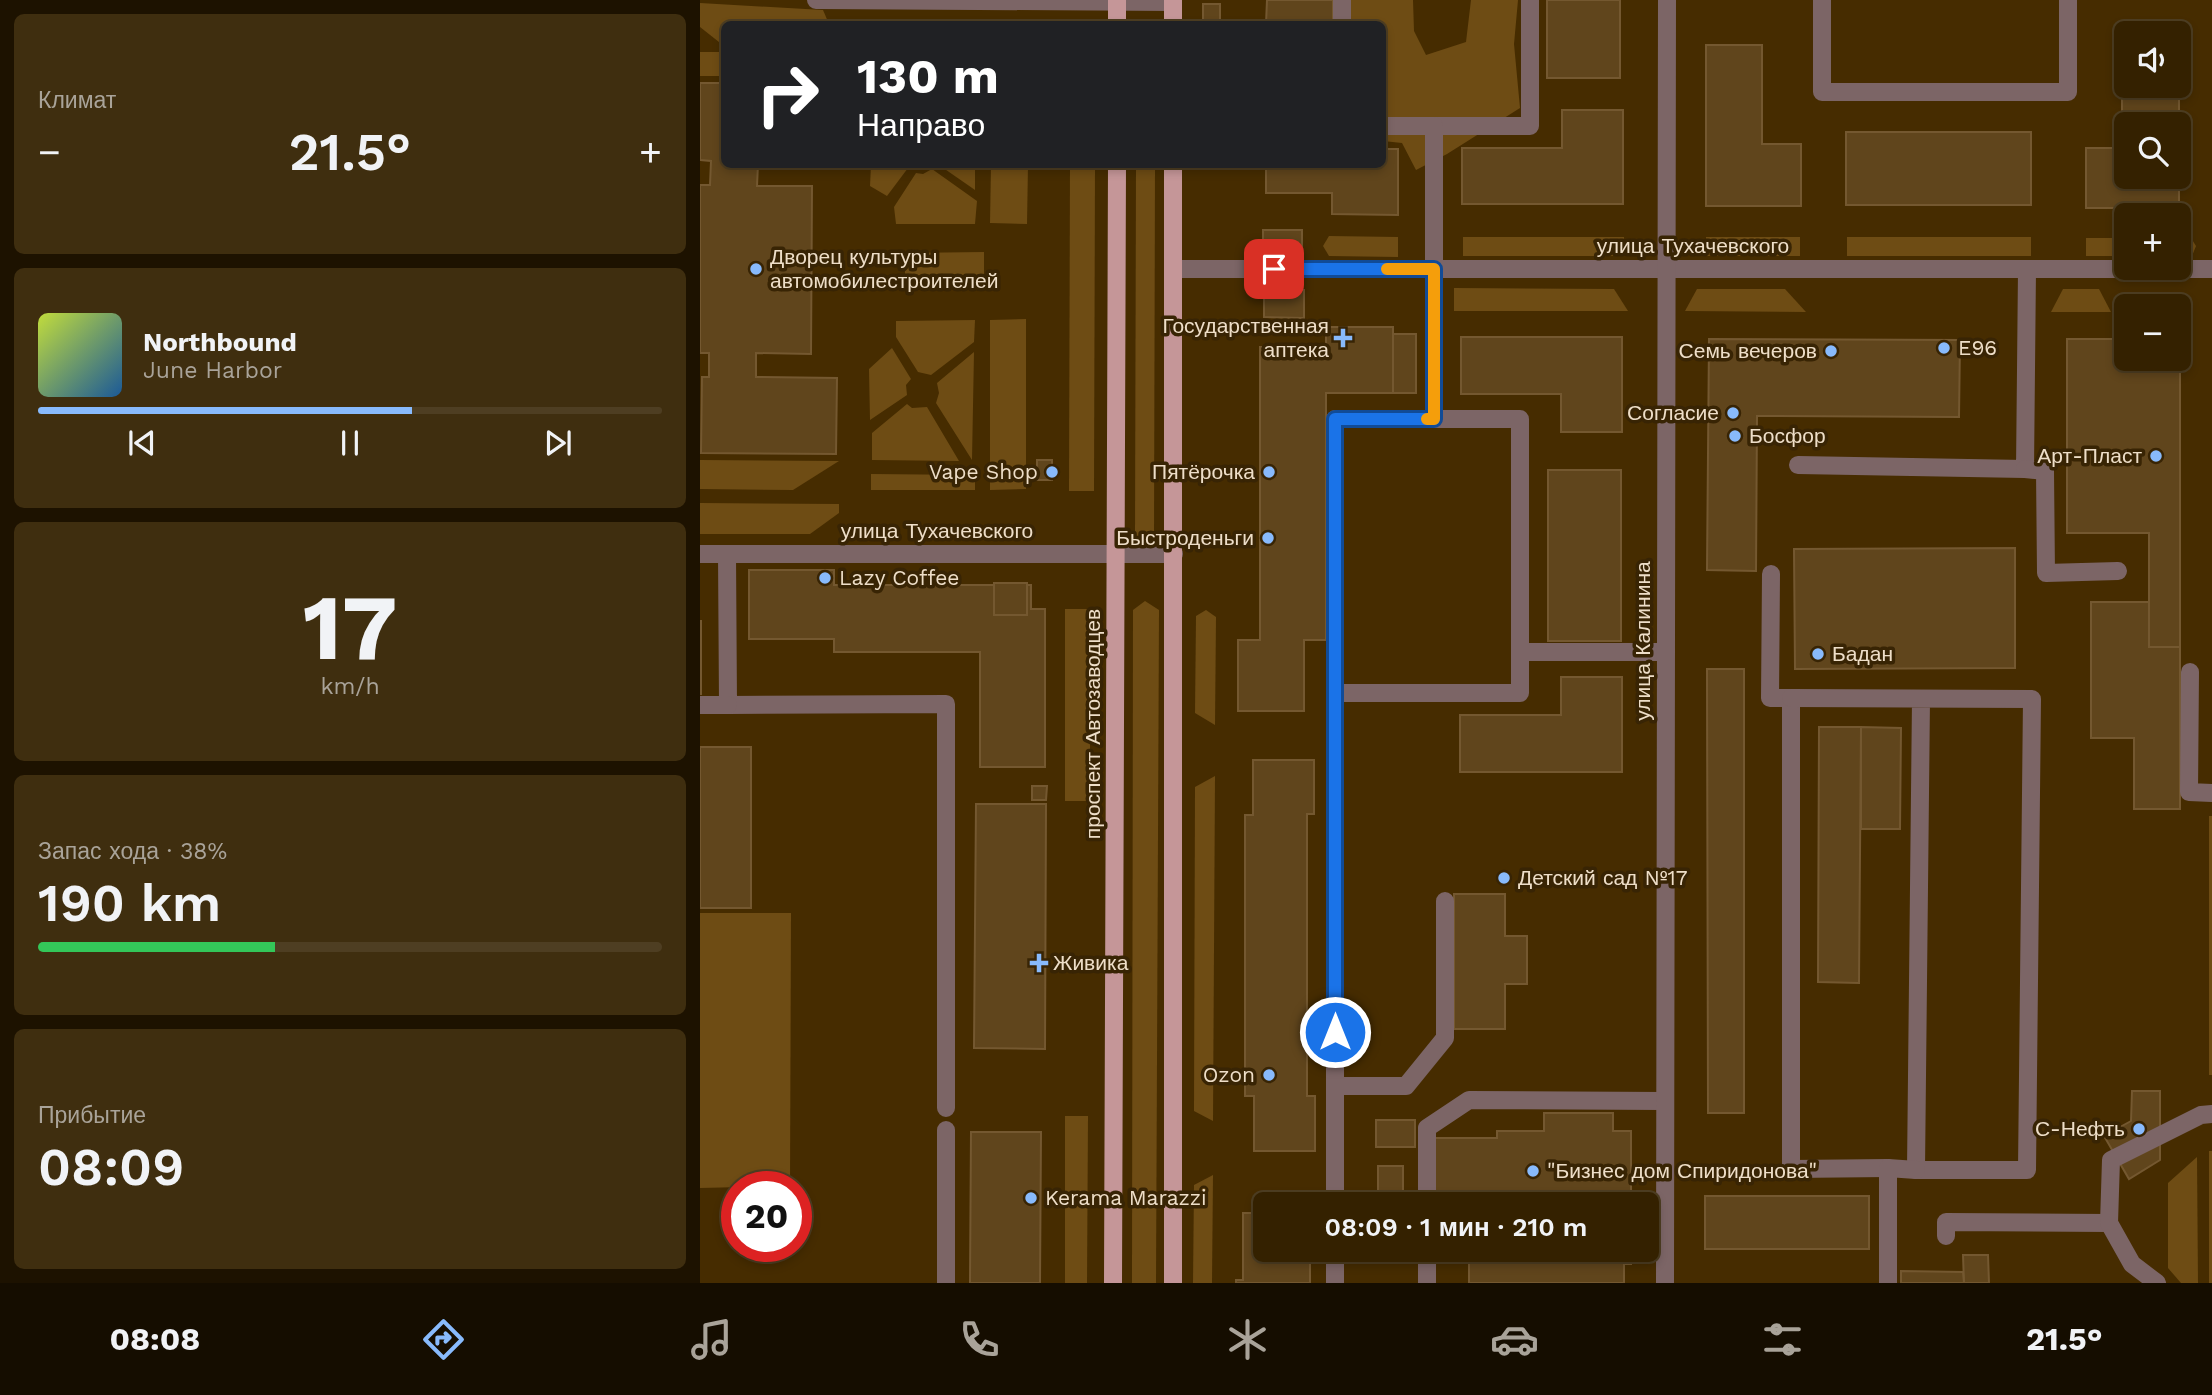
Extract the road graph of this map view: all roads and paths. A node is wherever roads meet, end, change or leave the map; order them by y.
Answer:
1 (816, 0) edge
2 (1342, 0) edge
3 (1530, 0) edge
4 (1667, 0) edge
5 (1822, 0) edge
6 (2068, 0) edge
7 (1117, 1) edge
8 (1173, 1) edge
9 (1117, 21) edge
10 (1173, 21) edge
11 (1342, 21) edge
12 (1386, 126) edge
13 (1434, 126) junction
14 (1117, 168) edge
15 (1173, 168) edge
16 (1174, 269) junction
17 (1434, 269) junction
18 (1667, 269) junction
19 (2027, 269) junction
20 (2212, 269) edge
21 (1434, 419) junction
22 (1798, 466) dead end
23 (2025, 469) junction
24 (700, 554) edge
25 (727, 554) junction
26 (1116, 554) junction
27 (1174, 554) junction
28 (2118, 572) dead end
29 (1771, 574) dead end
30 (1520, 652) junction
31 (1666, 652) junction
32 (2190, 672) dead end
33 (1335, 693) junction
34 (1791, 698) junction
35 (1921, 699) junction
36 (700, 705) edge
37 (728, 705) junction
38 (2212, 793) edge
39 (1446, 901) dead end
40 (1335, 1086) junction
41 (1664, 1101) junction
42 (946, 1108) dead end
43 (2212, 1114) edge
44 (946, 1130) dead end
45 (1888, 1167) junction
46 (1916, 1170) junction
47 (1335, 1192) edge
48 (1427, 1192) edge
49 (2109, 1223) junction
50 (1946, 1236) dead end
51 (1335, 1262) edge
52 (1427, 1262) edge
53 (946, 1283) edge
54 (1113, 1283) edge
55 (1173, 1283) edge
56 (1335, 1283) edge
57 (1427, 1283) edge
58 (1665, 1283) edge
59 (1888, 1283) edge
60 (2157, 1283) edge

1 - 7 street
2 - 11 street
3 - 13 street
4 - 18 street, улица Калинина
5 - 6 street
7 - 8 street
7 - 9 main road
8 - 10 main road
12 - 13 street
13 - 17 street
14 - 26 main road, проспект Автозаводцев
15 - 16 main road
16 - 17 street, улица Тухачевского
16 - 27 main road
17 - 18 street, улица Тухачевского
17 - 21 street
18 - 19 street, улица Тухачевского
18 - 31 street, улица Калинина
19 - 20 street, улица Тухачевского
19 - 23 street
21 - 30 street
21 - 33 street
22 - 23 street
23 - 28 street
24 - 25 street, улица Тухачевского
25 - 26 street, улица Тухачевского
25 - 37 street
26 - 27 street, улица Тухачевского
26 - 54 main road, проспект Автозаводцев
27 - 55 main road
29 - 34 street
30 - 31 street
30 - 33 street
31 - 41 street, улица Калинина
32 - 38 street
33 - 40 street
34 - 35 street
34 - 45 street
35 - 46 street
35 - 46 street
36 - 37 street
37 - 42 street
39 - 40 street
40 - 47 street
41 - 48 street
41 - 58 street, улица Калинина
43 - 49 street
44 - 53 street
45 - 46 street
45 - 59 street
49 - 50 street
49 - 60 street
51 - 56 street
52 - 57 street

